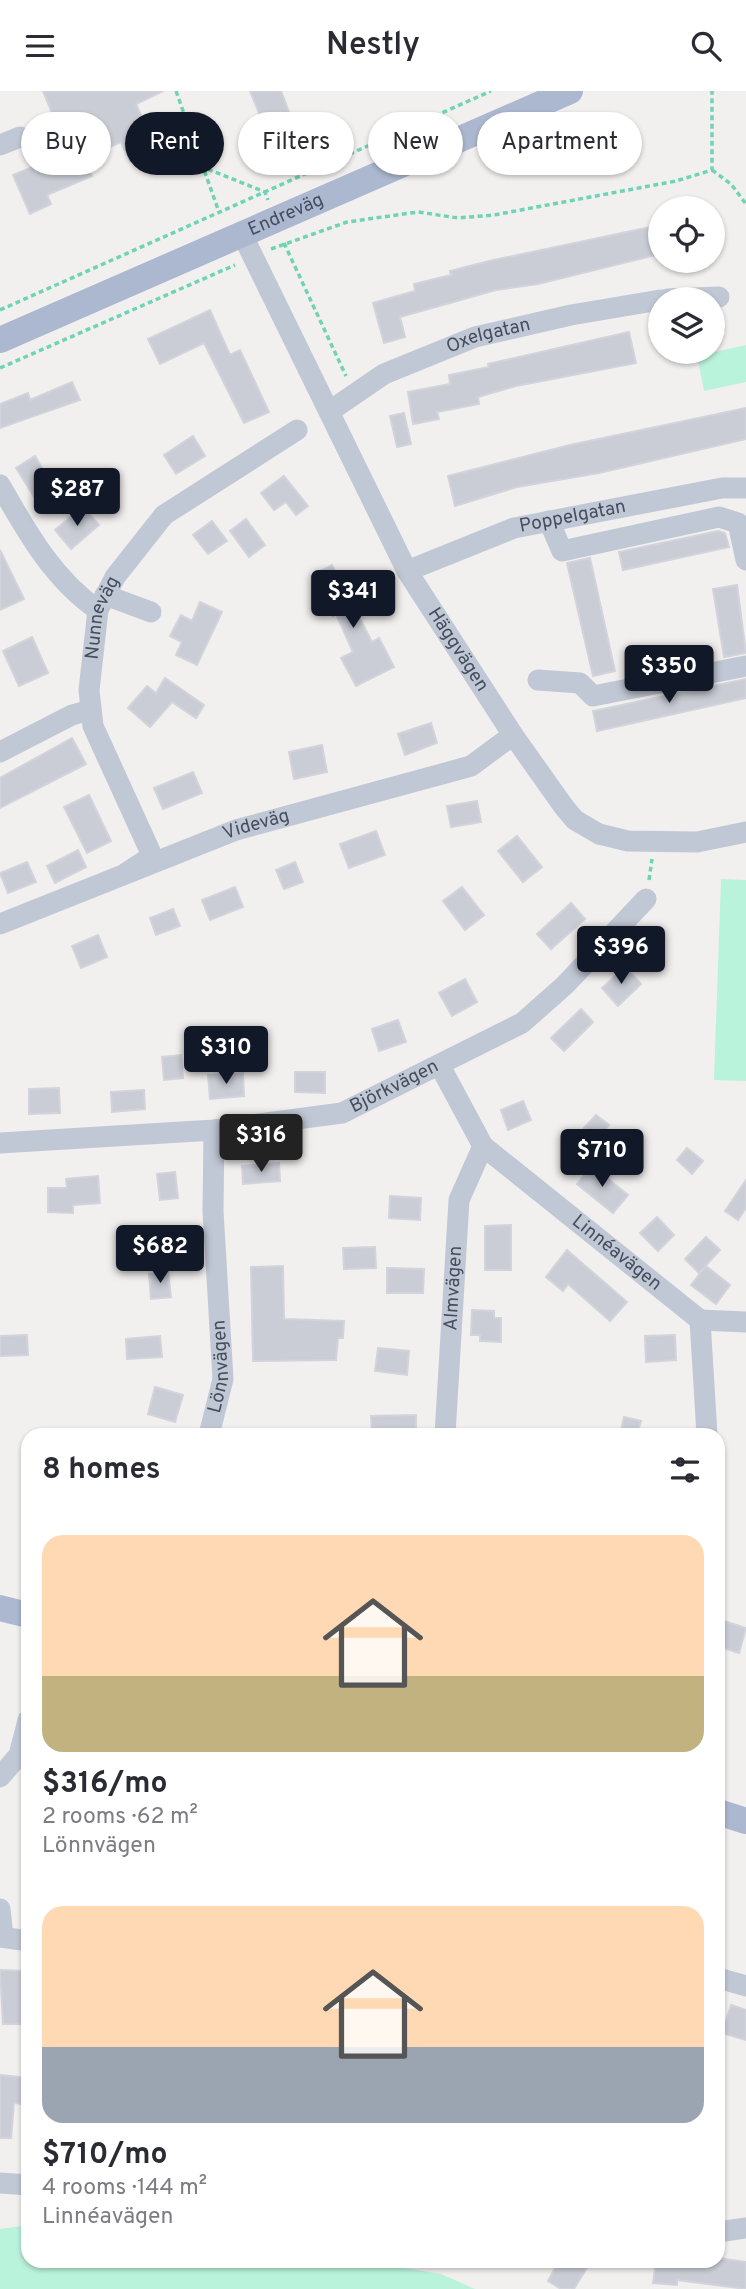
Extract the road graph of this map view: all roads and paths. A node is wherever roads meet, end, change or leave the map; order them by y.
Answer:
1 (176, 91) edge
2 (491, 91) edge
3 (570, 91) edge
4 (712, 91) edge
5 (183, 112) edge
6 (712, 170) junction
7 (204, 175) edge
8 (222, 175) edge
9 (265, 192) junction
10 (746, 204) edge
11 (219, 212) junction
12 (279, 233) junction
13 (246, 246) junction
14 (648, 302) edge
15 (0, 310) edge
16 (0, 340) edge
17 (0, 368) edge
18 (355, 396) junction
19 (330, 411) junction
20 (297, 430) dead end
21 (0, 485) edge
22 (746, 488) edge
23 (549, 521) junction
24 (746, 560) edge
25 (407, 571) junction
26 (101, 602) junction
27 (151, 612) dead end
28 (746, 666) edge
29 (538, 680) dead end
30 (90, 710) junction
31 (513, 735) junction
32 (0, 752) edge
33 (746, 832) edge
34 (654, 842) junction
35 (127, 873) junction
36 (646, 899) joint
37 (0, 924) edge
38 (440, 1066) junction
39 (214, 1130) junction
40 (0, 1143) edge
41 (483, 1146) junction
42 (699, 1320) junction
43 (746, 1322) edge
44 (211, 1428) edge
45 (445, 1428) edge
46 (706, 1428) edge
47 (0, 1608) edge
48 (21, 1613) edge
49 (21, 1747) edge
50 (0, 1777) edge
51 (725, 1814) edge
52 (746, 1821) edge
53 (0, 1909) edge
54 (1, 1937) edge
55 (21, 1940) edge
56 (725, 1980) edge
57 (746, 1986) edge
58 (0, 2183) edge
59 (21, 2184) edge
60 (746, 2228) edge
61 (725, 2231) edge

1 - 5 path
2 - 9 path
3 - 12 main road, Endreväg
4 - 6 path
6 - 10 path
6 - 12 path
7 - 11 path
8 - 9 path
9 - 11 path
9 - 12 path
11 - 15 path
12 - 13 main road, Endreväg
12 - 13 path
12 - 18 path
13 - 16 main road, Endreväg
13 - 17 path
13 - 19 street, Häggvägen
14 - 18 street, Oxelgatan
18 - 19 street, Oxelgatan
19 - 25 street, Häggvägen
20 - 26 street, Nunneväg
21 - 26 street
22 - 23 street, Poppelgatan
23 - 24 street
23 - 25 street, Poppelgatan
25 - 31 street, Häggvägen
26 - 27 street
26 - 30 street, Nunneväg
28 - 29 street
30 - 32 street
30 - 35 street, Nunneväg
31 - 34 street, Häggvägen
31 - 35 street, Videväg
33 - 34 street, Häggvägen
34 - 36 path
35 - 37 street, Videväg
36 - 38 street, Björkvägen
38 - 39 street, Björkvägen
38 - 41 street, Linnéavägen
39 - 40 street, Björkvägen
39 - 44 street, Lönnvägen
41 - 42 street, Linnéavägen
41 - 45 street, Almvägen
42 - 43 street
42 - 46 street
47 - 48 main road
49 - 50 street
51 - 52 main road
53 - 54 street
54 - 55 street
56 - 57 street
58 - 59 street
60 - 61 street

